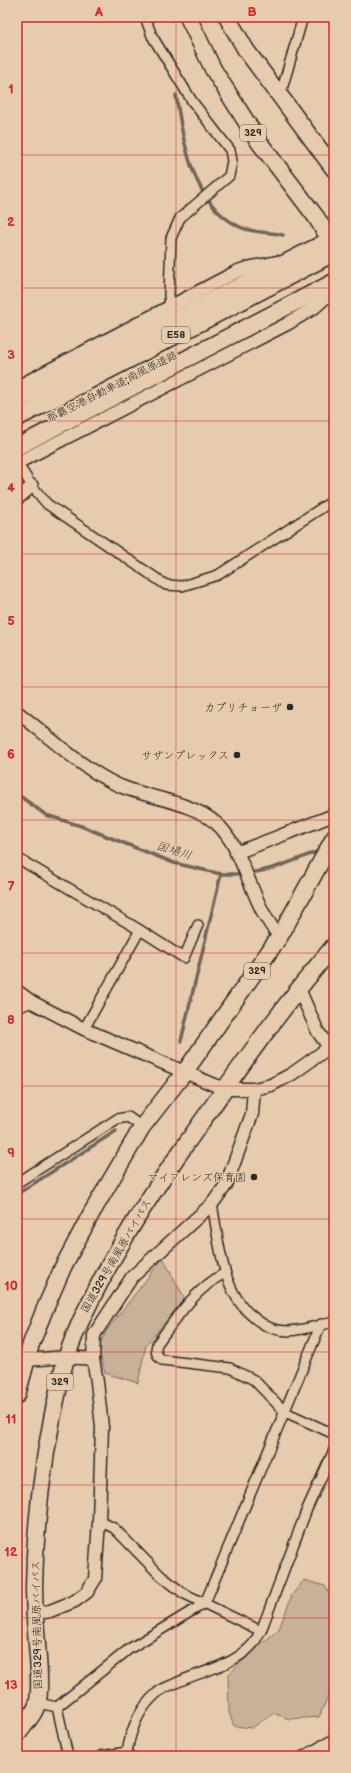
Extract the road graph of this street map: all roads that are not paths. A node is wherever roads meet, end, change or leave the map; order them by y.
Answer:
1 (145, 17) edge
2 (188, 17) edge
3 (227, 17) edge
4 (303, 17) edge
5 (280, 96) junction
6 (334, 169) edge
7 (333, 244) edge
8 (316, 248) junction
9 (334, 272) edge
10 (334, 282) edge
11 (334, 290) edge
12 (170, 308) junction
13 (17, 387) edge
14 (17, 400) edge
15 (17, 418) edge
16 (17, 436) edge
17 (17, 448) edge
18 (17, 463) edge
19 (32, 486) junction
20 (17, 499) edge
21 (334, 500) edge
22 (17, 712) edge
23 (334, 815) edge
24 (334, 838) edge
25 (238, 857) junction
26 (17, 858) edge
27 (198, 925) dead end
28 (140, 930) junction
29 (280, 936) junction
30 (334, 946) edge
31 (298, 989) junction
32 (17, 991) edge
33 (32, 1002) junction
34 (17, 1008) edge
35 (84, 1029) junction
36 (331, 1046) edge
37 (184, 1073) junction
38 (224, 1089) junction
39 (254, 1089) junction
40 (142, 1127) junction
41 (17, 1183) edge
42 (212, 1204) junction
43 (224, 1272) junction
44 (334, 1322) edge
45 (321, 1324) junction
46 (67, 1357) junction
47 (93, 1359) junction
48 (22, 1360) edge
49 (17, 1395) edge
50 (285, 1412) junction
51 (334, 1434) edge
52 (334, 1450) edge
53 (99, 1521) junction
54 (205, 1603) junction
55 (35, 1614) junction
56 (261, 1631) junction
57 (38, 1703) junction
58 (57, 1707) junction
59 (17, 1735) edge
60 (334, 1739) edge
61 (322, 1746) junction
62 (334, 1754) edge
63 (68, 1756) edge
64 (101, 1756) edge
65 (304, 1756) edge

1 - 12 street
2 - 7 highway, 329
3 - 5 highway
4 - 5 street
5 - 6 highway
7 - 8 highway
7 - 15 highway, 那覇空港自動車道;南風原道路 / E58
8 - 12 street
8 - 14 highway
9 - 16 highway, 那覇空港自動車道;南風原道路 / E58
10 - 17 highway
11 - 18 street
12 - 13 street
18 - 19 street
19 - 20 street
19 - 21 street
22 - 25 street
23 - 25 street
24 - 29 highway, 329
25 - 29 street
26 - 28 street
27 - 28 street
28 - 35 street
29 - 37 highway, 329
30 - 31 highway, 国道329号南風原バイパス / 329
31 - 36 street
31 - 38 highway, 国道329号南風原バイパス / 329
32 - 33 street
33 - 34 street
33 - 35 street
35 - 37 street
36 - 39 street
37 - 38 street
37 - 40 highway, 329
38 - 39 street
38 - 46 highway, 国道329号南風原バイパス / 329
39 - 42 street
40 - 41 street
40 - 48 highway, 329
42 - 43 street
42 - 47 street
43 - 45 street
43 - 50 street
44 - 45 street
45 - 50 street
46 - 47 street
46 - 48 street
46 - 55 highway, 国道329号南風原バイパス / 329
47 - 53 street
48 - 49 highway, 329
50 - 51 street
50 - 54 street
52 - 56 street
53 - 54 street
53 - 55 street
54 - 56 street
54 - 58 street
55 - 57 highway, 国道329号南風原バイパス / 329
56 - 64 street
57 - 58 street
57 - 59 highway, 国道329号南風原バイパス
58 - 63 street
60 - 61 street
61 - 62 street
61 - 65 street

